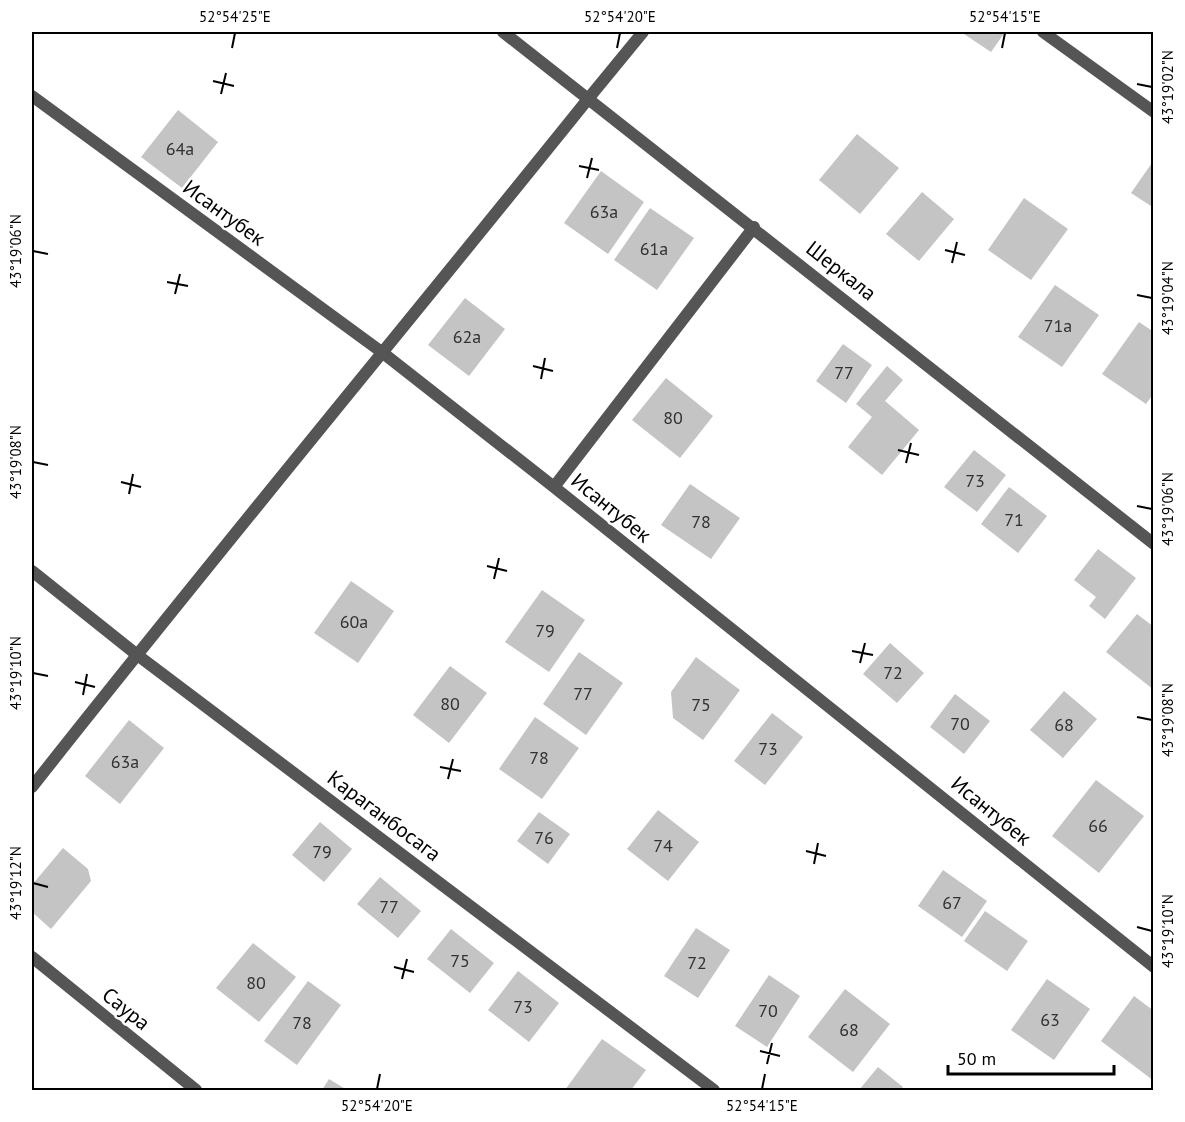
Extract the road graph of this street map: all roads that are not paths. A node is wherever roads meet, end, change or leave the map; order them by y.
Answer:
1 (503, 32) edge
2 (643, 32) edge
3 (1043, 32) edge
4 (32, 96) edge
5 (588, 99) junction
6 (1154, 112) edge
7 (753, 227) junction
8 (383, 353) junction
9 (554, 487) junction
10 (1154, 544) edge
11 (32, 571) edge
12 (136, 654) junction
13 (32, 787) edge
14 (32, 957) edge
15 (1154, 967) edge
16 (196, 1090) edge
17 (714, 1090) edge

1 - 5 street, Шеркала
2 - 5 street
3 - 6 street
4 - 8 street, Исантубек
5 - 7 street, Шеркала
5 - 8 street
7 - 9 street
7 - 10 street, Шеркала
8 - 9 street, Исантубек
8 - 12 street
9 - 15 street, Исантубек
11 - 12 street, Караганбосага
12 - 13 street
12 - 17 street, Караганбосага
14 - 16 street, Саура

